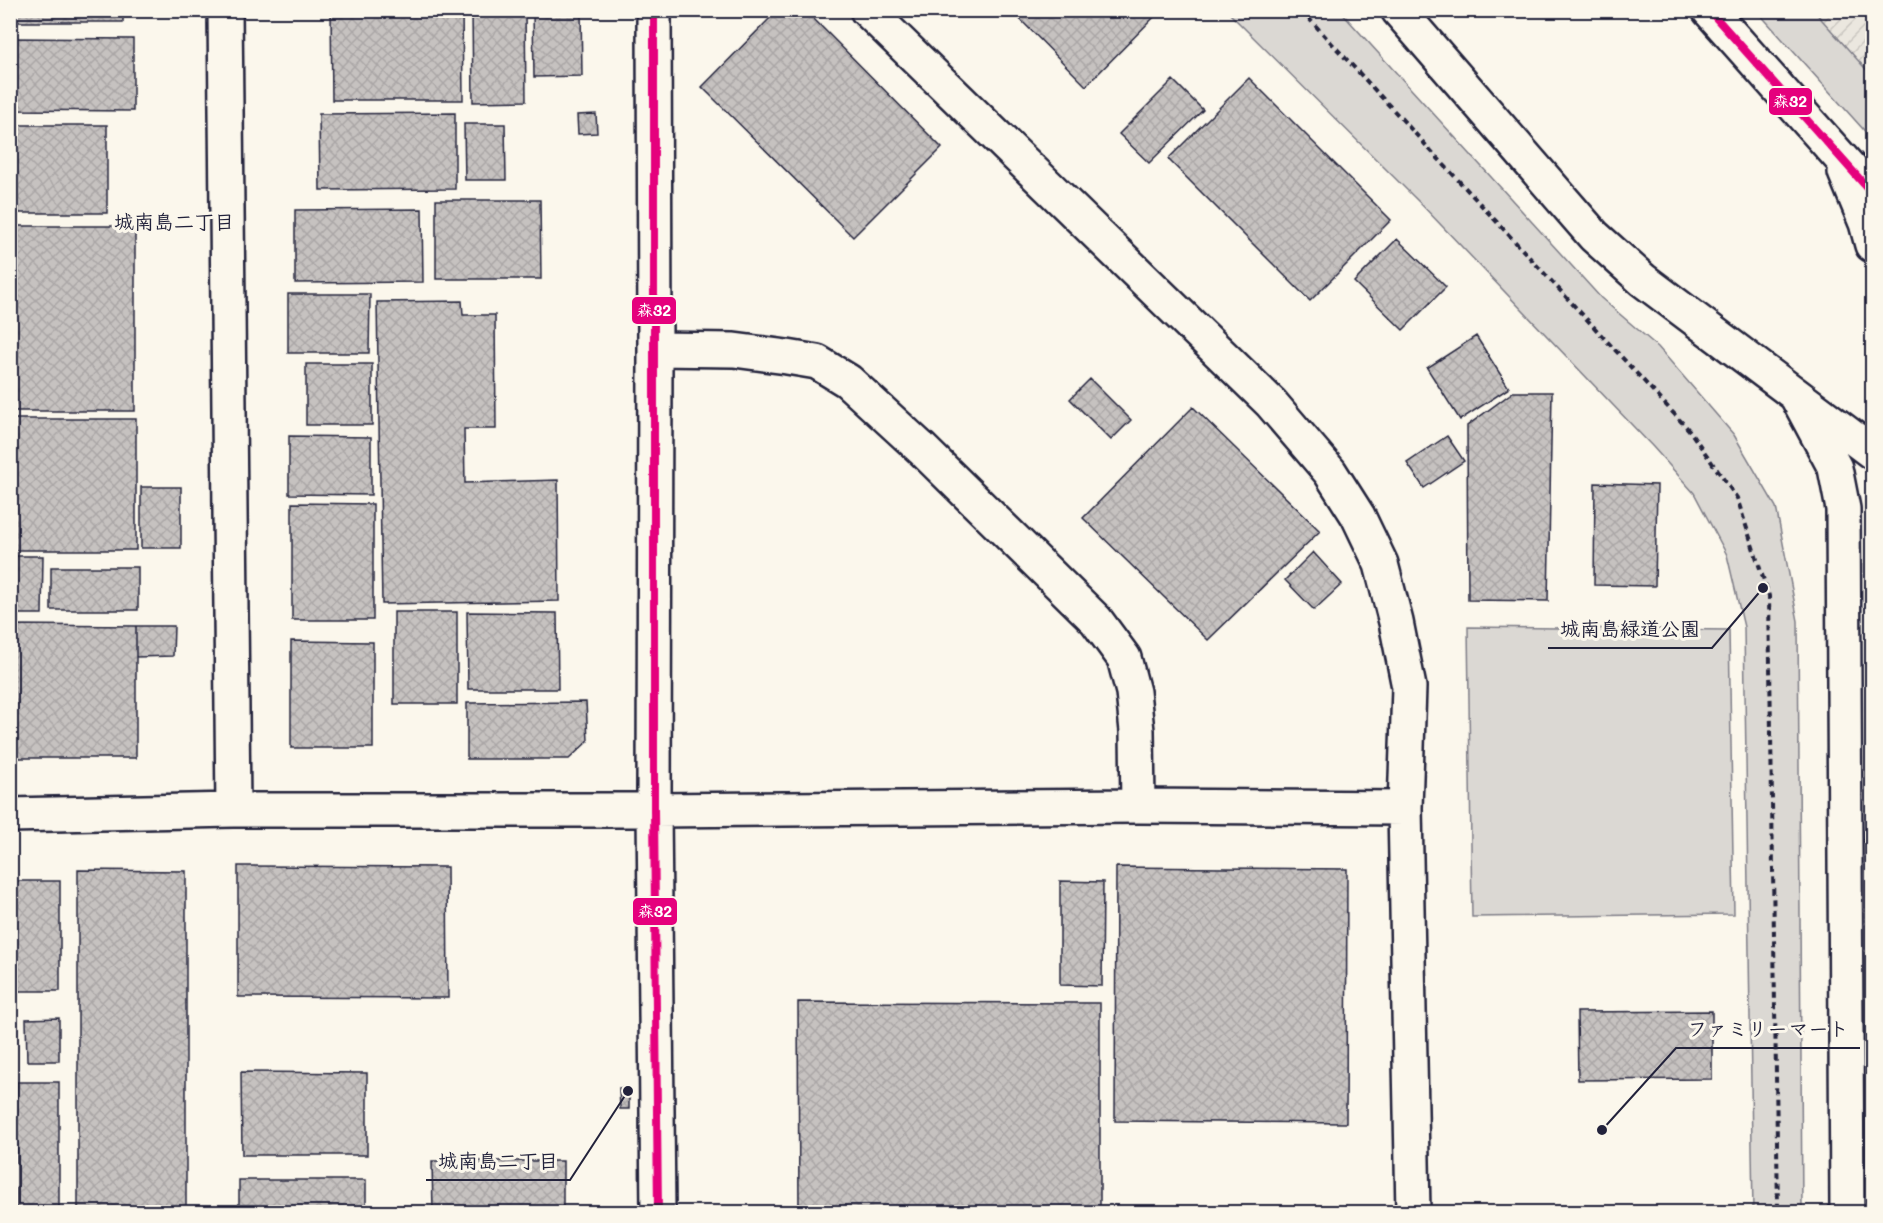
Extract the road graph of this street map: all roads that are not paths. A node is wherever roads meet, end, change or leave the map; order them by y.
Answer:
1 (225, 10) edge
2 (654, 10) edge
3 (867, 10) edge
4 (1398, 10) edge
5 (1709, 10) edge
6 (1837, 154) junction
7 (1872, 193) edge
8 (1872, 245) edge
9 (656, 349) junction
10 (1796, 394) junction
11 (1872, 452) edge
12 (1138, 806) junction
13 (1405, 808) junction
14 (233, 810) junction
15 (654, 810) junction
16 (10, 815) edge
17 (658, 1212) edge
18 (1413, 1212) edge
19 (1847, 1212) edge

1 - 14 street
2 - 9 street
3 - 13 street
4 - 10 street
5 - 6 street
6 - 7 street
6 - 8 street
9 - 12 street
9 - 15 street
10 - 11 street
10 - 19 street
12 - 13 street
12 - 15 street
13 - 18 street
14 - 15 street
14 - 16 street
15 - 17 street

